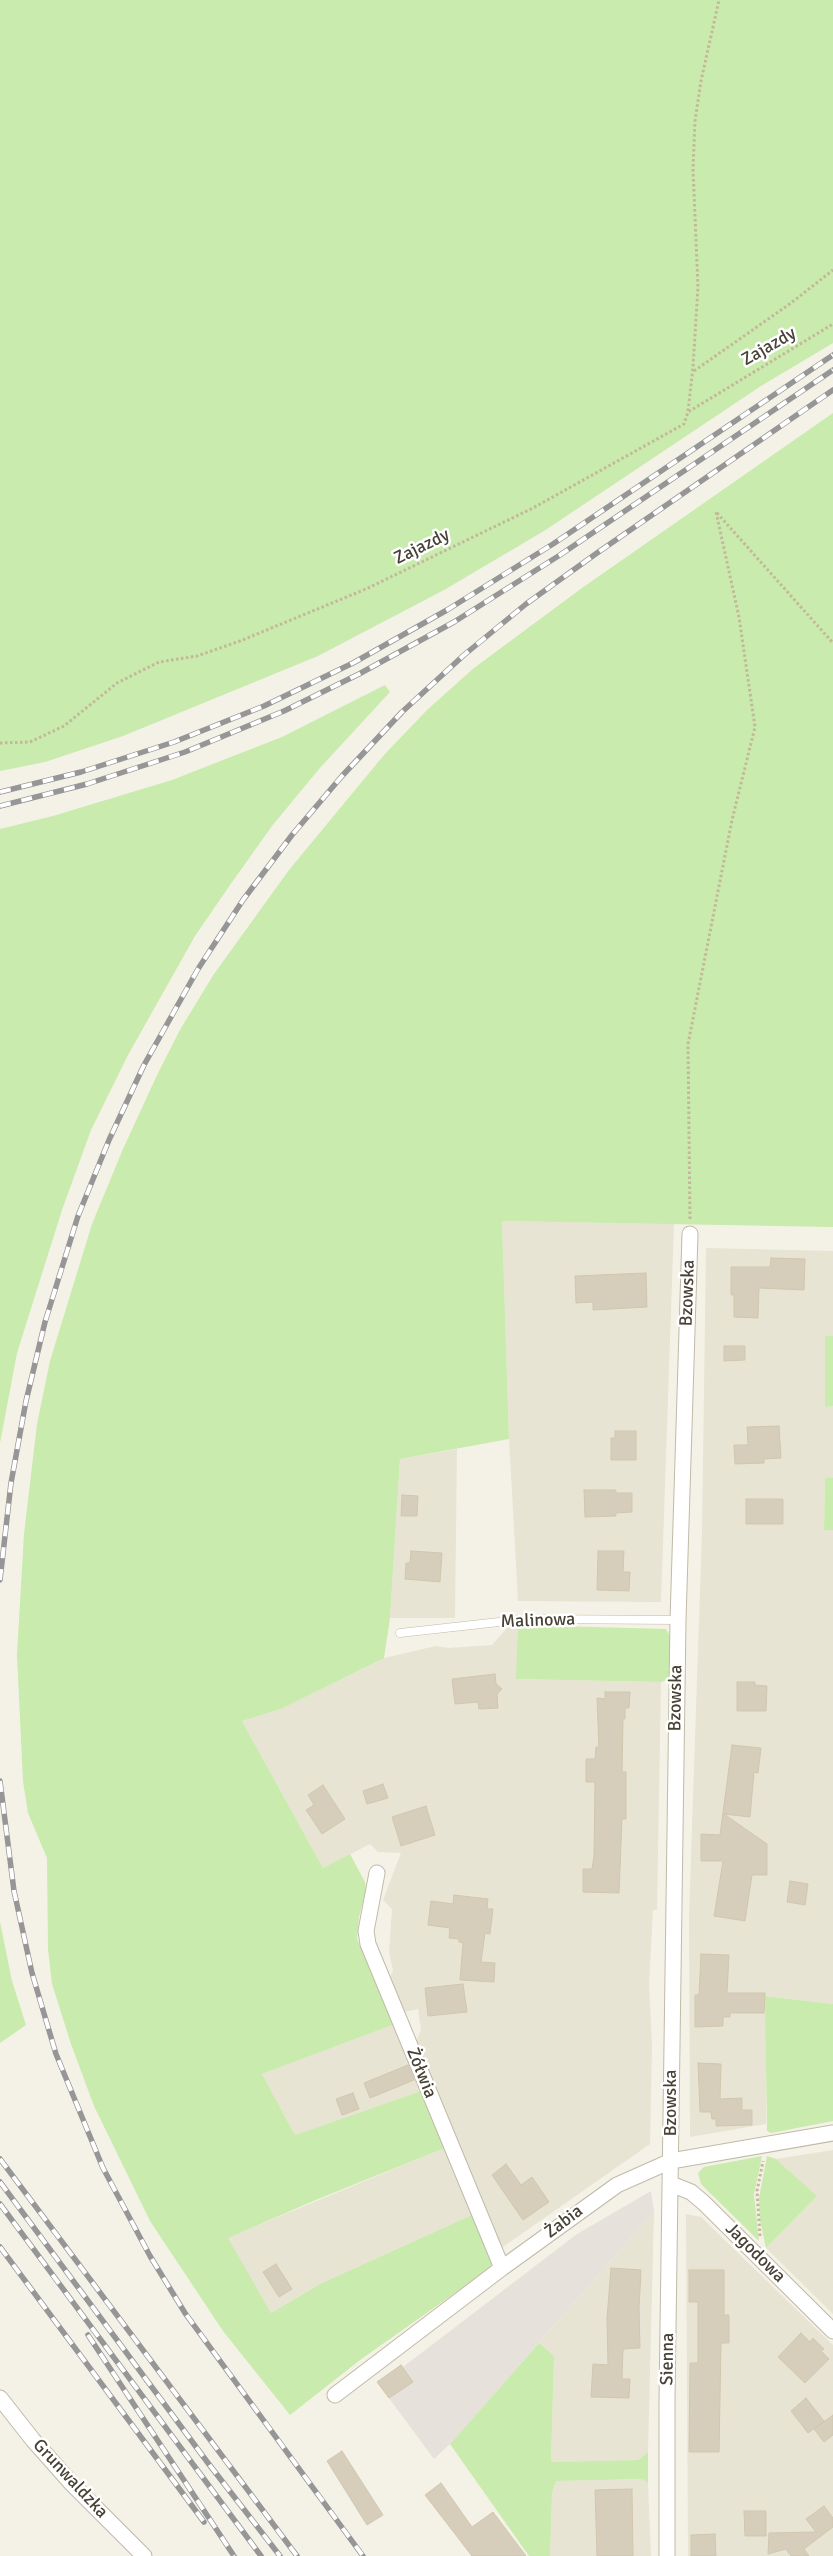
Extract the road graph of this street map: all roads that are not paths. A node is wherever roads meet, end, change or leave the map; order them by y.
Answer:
1 (690, 1234) road end
2 (678, 1620) junction
3 (400, 1633) dead end
4 (377, 1874) dead end
5 (833, 2133) edge
6 (671, 2161) junction
7 (671, 2184) junction
8 (502, 2268) junction
9 (833, 2331) edge
10 (335, 2395) dead end
11 (0, 2398) edge
12 (144, 2556) edge
13 (667, 2556) edge

1 - 2 street, Bzowska
2 - 3 lane, Malinowa
2 - 6 street, Bzowska
4 - 8 street, Żółwia
5 - 6 street, Żabia
6 - 7 street, Sienna
6 - 8 street, Żabia
7 - 9 street, Jagodowa
7 - 13 street, Sienna
8 - 10 street, Żabia
11 - 12 street, Grunwaldzka

